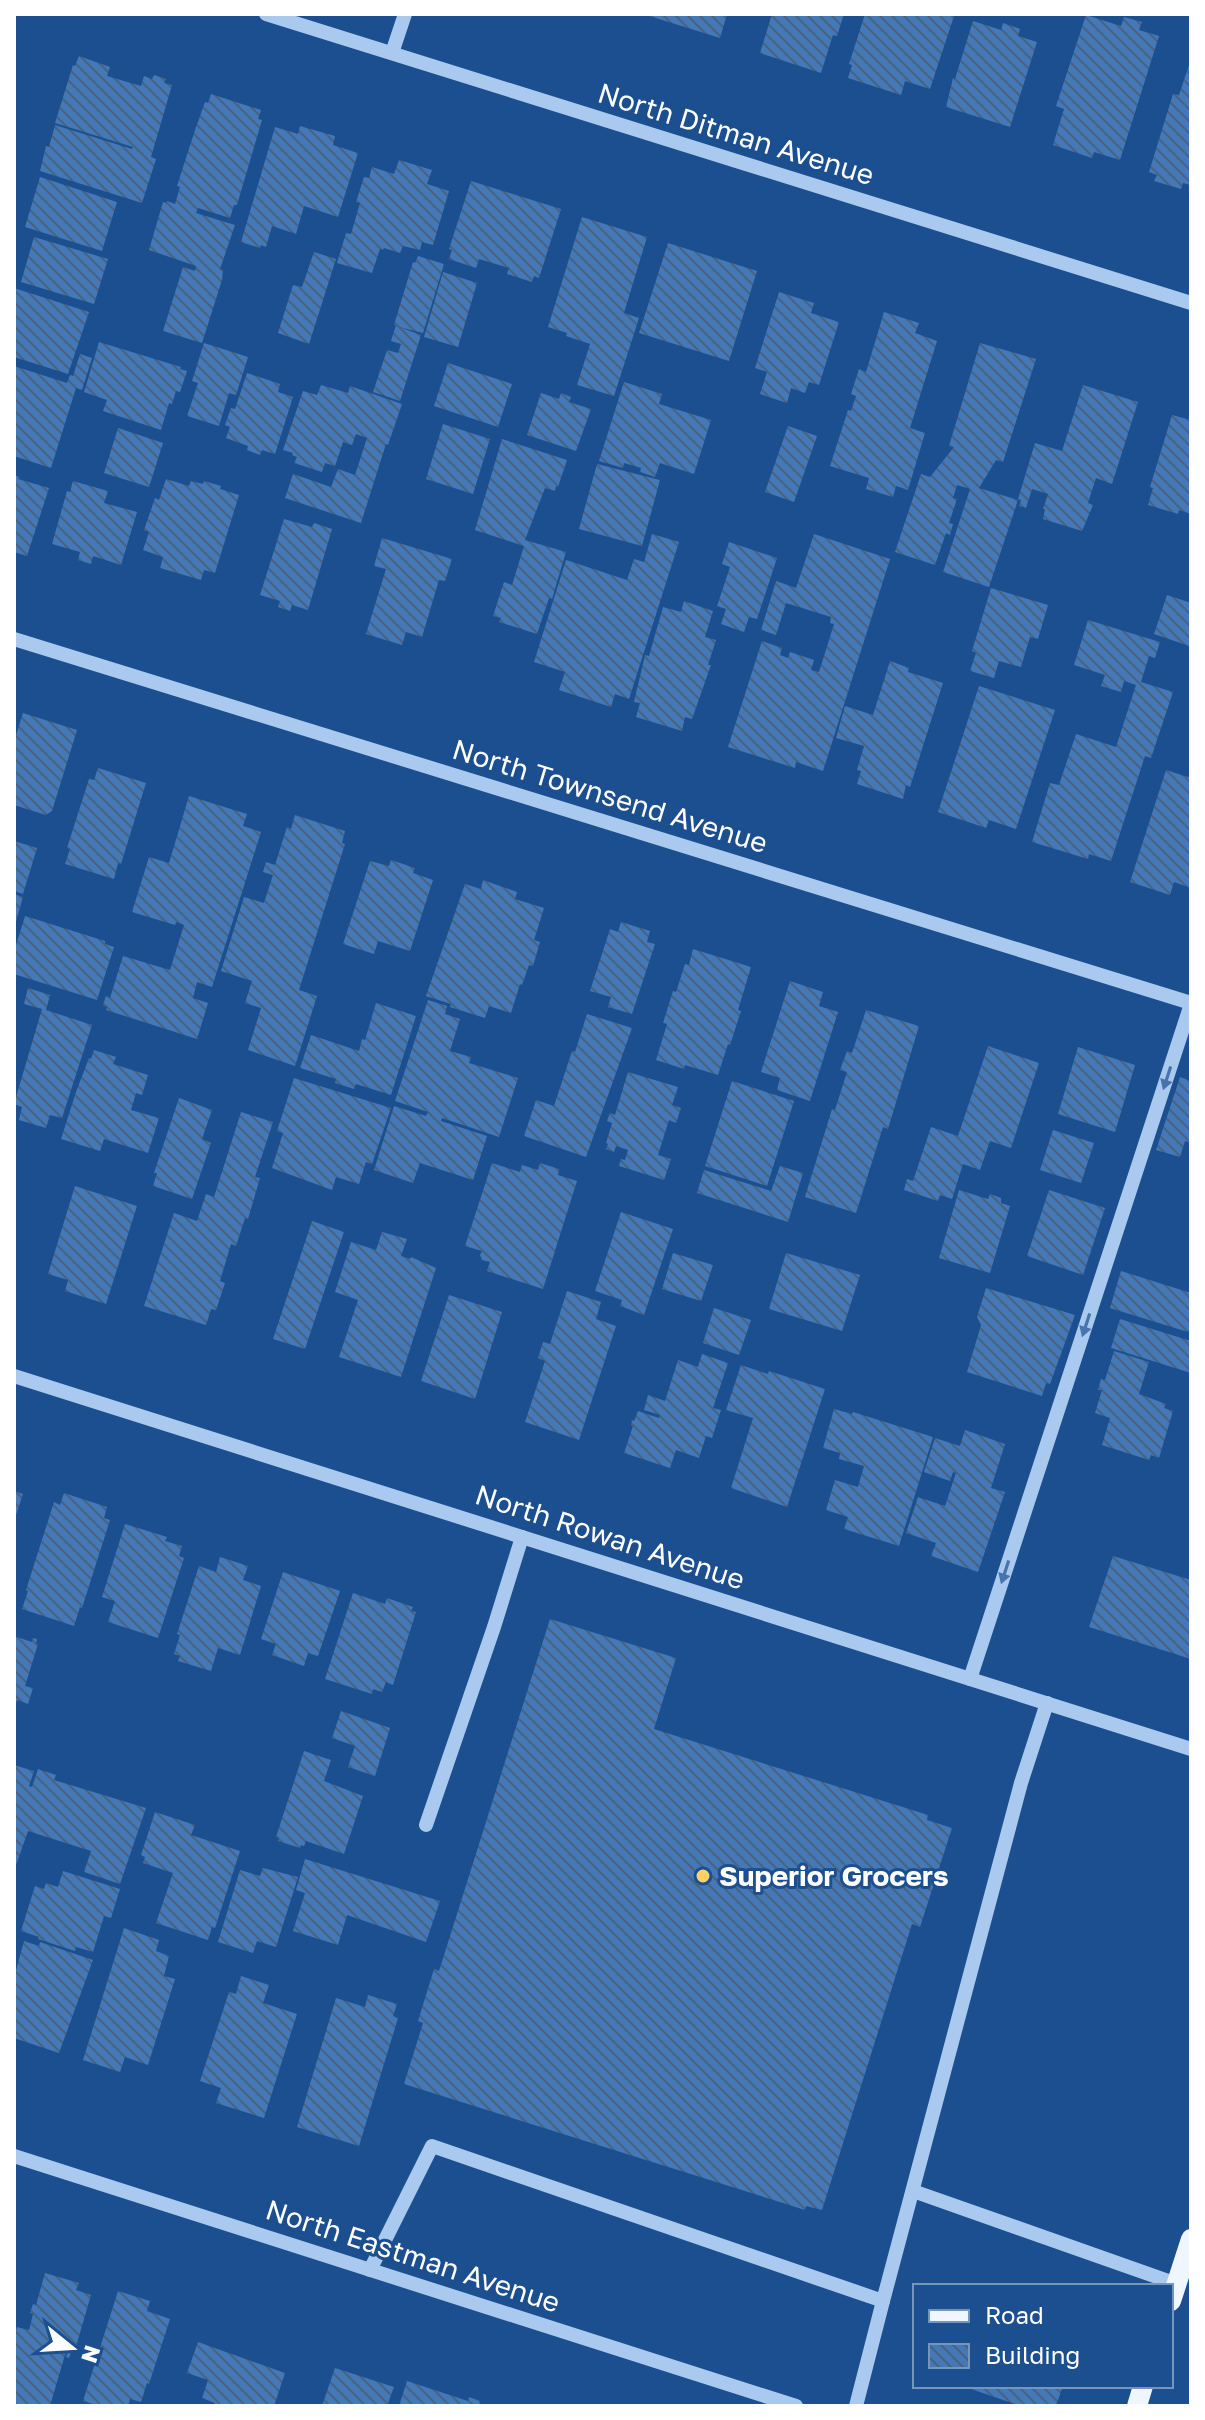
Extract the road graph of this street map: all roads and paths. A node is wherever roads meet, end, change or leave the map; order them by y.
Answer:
1 (266, 14) edge
2 (405, 14) edge
3 (392, 53) junction
4 (1191, 303) edge
5 (14, 639) edge
6 (1191, 1004) edge
7 (14, 1376) edge
8 (522, 1537) junction
9 (970, 1679) junction
10 (1047, 1703) junction
11 (1191, 1749) edge
12 (426, 1825) dead end
13 (14, 2156) edge
14 (913, 2191) junction
15 (1191, 2239) edge
16 (370, 2270) junction
17 (1153, 2284) edge
18 (1174, 2292) edge
19 (883, 2301) junction
20 (796, 2406) edge
21 (856, 2406) edge

1 - 3 street, North Ditman Avenue
2 - 3 street
3 - 4 street, North Ditman Avenue
5 - 6 street, North Townsend Avenue
6 -> 9 street
7 - 8 street, North Rowan Avenue
8 - 9 street, North Rowan Avenue
8 - 12 street
9 - 10 street, North Rowan Avenue
10 - 11 street, North Rowan Avenue
10 - 14 street
13 - 16 street, North Eastman Avenue
14 - 17 street
14 - 19 street
15 - 18 main road
16 - 19 street
16 - 20 street, North Eastman Avenue
19 - 21 street

